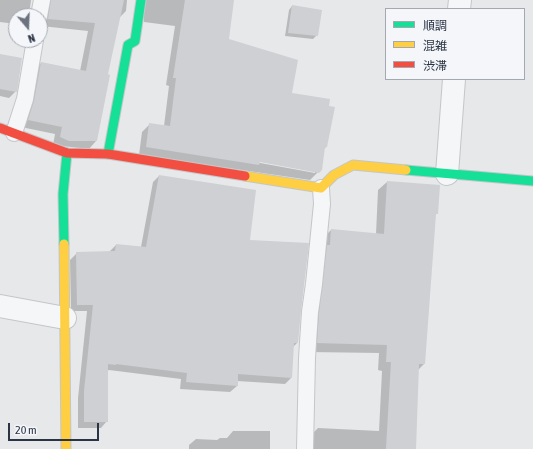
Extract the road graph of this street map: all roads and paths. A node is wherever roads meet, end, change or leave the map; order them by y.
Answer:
1 (141, 0) edge
2 (34, 48) edge
3 (454, 80) edge
4 (7, 130) edge
5 (67, 153) junction
6 (108, 154) junction
7 (447, 174) junction
8 (533, 181) edge
9 (321, 188) junction
10 (0, 306) edge
11 (65, 318) junction
12 (66, 449) edge
13 (305, 449) edge

1 - 6 street
2 - 4 lane
3 - 7 street
4 - 5 street
5 - 6 street
5 - 11 street
6 - 9 street
7 - 8 street
7 - 9 street
9 - 13 lane
10 - 11 street
11 - 12 street

